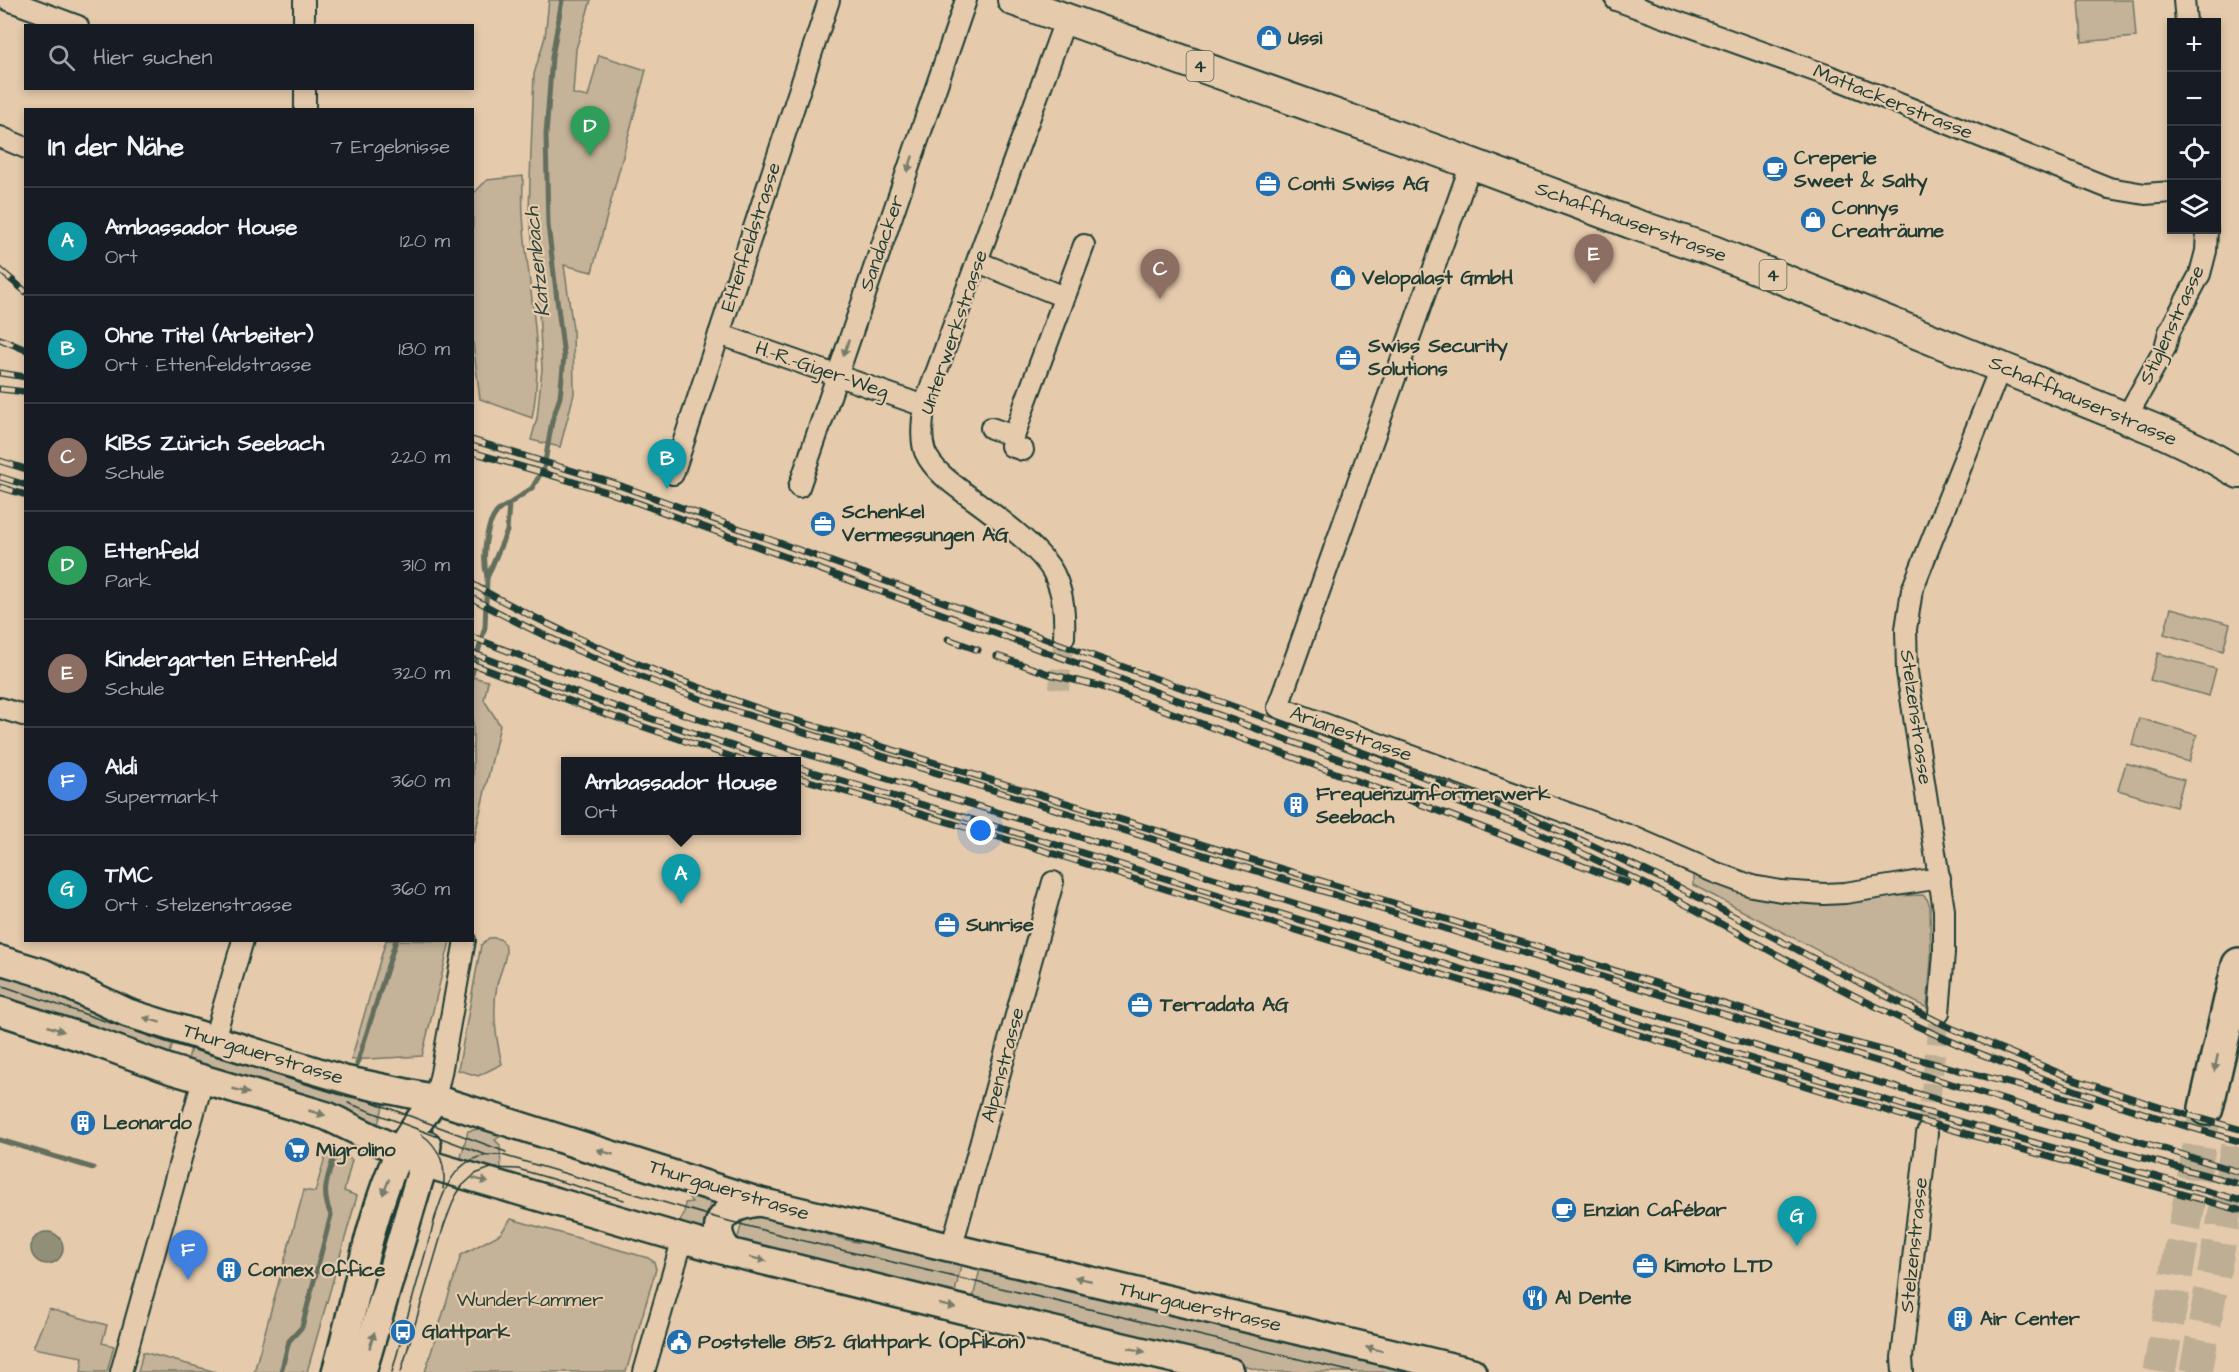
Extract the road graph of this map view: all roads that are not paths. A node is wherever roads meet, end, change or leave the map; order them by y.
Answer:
1 (8, 0) edge
2 (304, 0) edge
3 (829, 0) edge
4 (966, 0) edge
5 (1012, 0) edge
6 (1616, 0) edge
7 (2184, 0) edge
8 (1066, 18) junction
9 (2186, 18) edge
10 (73, 24) edge
11 (304, 24) edge
12 (305, 90) edge
13 (305, 108) edge
14 (0, 137) edge
15 (24, 147) edge
16 (1471, 164) junction
17 (2167, 192) edge
18 (2207, 234) edge
19 (1084, 245) dead end
20 (978, 262) junction
21 (1064, 297) junction
22 (719, 334) junction
23 (2001, 366) junction
24 (836, 375) junction
25 (924, 406) junction
26 (2126, 418) junction
27 (992, 428) dead end
28 (2239, 473) edge
29 (673, 474) dead end
30 (799, 487) dead end
31 (1064, 637) tunnel mouth
32 (0, 708) edge
33 (24, 715) edge
34 (1940, 878) junction
35 (1053, 882) dead end
36 (242, 942) edge
37 (465, 942) edge
38 (0, 960) edge
39 (2239, 965) edge
40 (0, 1011) edge
41 (1939, 1013) tunnel mouth
42 (214, 1039) junction
43 (203, 1080) junction
44 (435, 1099) junction
45 (2206, 1108) tunnel mouth
46 (1927, 1133) tunnel mouth
47 (400, 1150) junction
48 (424, 1163) junction
49 (760, 1202) junction
50 (683, 1238) junction
51 (951, 1249) junction
52 (729, 1252) junction
53 (1165, 1364) edge
54 (1900, 1367) edge
55 (121, 1372) edge
56 (336, 1372) edge
57 (362, 1372) edge
58 (644, 1372) edge
59 (1230, 1372) edge
60 (1472, 1372) edge

1 - 10 street
2 - 11 street
3 - 22 street, Ettenfeldstrasse
4 -> 24 street, Sandacker
5 - 8 main road, Schaffhauserstrasse / 4
6 - 17 street, Mattackerstrasse
7 - 9 street
8 - 16 main road, Schaffhauserstrasse / 4
8 - 20 street, Unterwerkstrasse
12 - 13 street
14 - 15 street
16 - 23 main road, Schaffhauserstrasse / 4
16 - 34 street, Arianestrasse
18 - 26 street, Stiglenstrasse
19 - 21 street
20 - 21 street
20 - 25 street, Unterwerkstrasse
21 - 27 street
22 - 24 street, H.-R.-Giger-Weg
22 - 29 street, Ettenfeldstrasse
23 - 26 main road, Schaffhauserstrasse / 4
23 - 34 street, Stelzenstrasse
24 - 25 street, H.-R.-Giger-Weg
24 - 30 street, Sandacker
25 - 31 street, Unterwerkstrasse
26 - 28 main road, Schaffhauserstrasse / 4
32 - 33 street
34 - 41 street, Stelzenstrasse
35 - 51 street, Alpenstrasse
36 - 42 street
37 - 44 street
42 -> 38 main road, Thurgauerstrasse
39 -> 45 highway
40 -> 43 main road, Thurgauerstrasse
42 - 44 main road, Thurgauerstrasse
43 -> 47 main road, Thurgauerstrasse
43 - 55 street
44 - 47 main road
44 - 48 main road
49 -> 44 main road, Thurgauerstrasse
46 - 54 street, Stelzenstrasse
47 - 48 main road, Thurgauerstrasse
47 -> 56 main road
48 -> 50 main road, Thurgauerstrasse
57 -> 48 main road
49 - 51 main road, Thurgauerstrasse
49 - 52 main road
50 - 52 main road, Thurgauerstrasse
50 - 58 street
60 -> 51 main road, Thurgauerstrasse
52 -> 53 main road, Thurgauerstrasse
53 - 59 main road, Thurgauerstrasse

